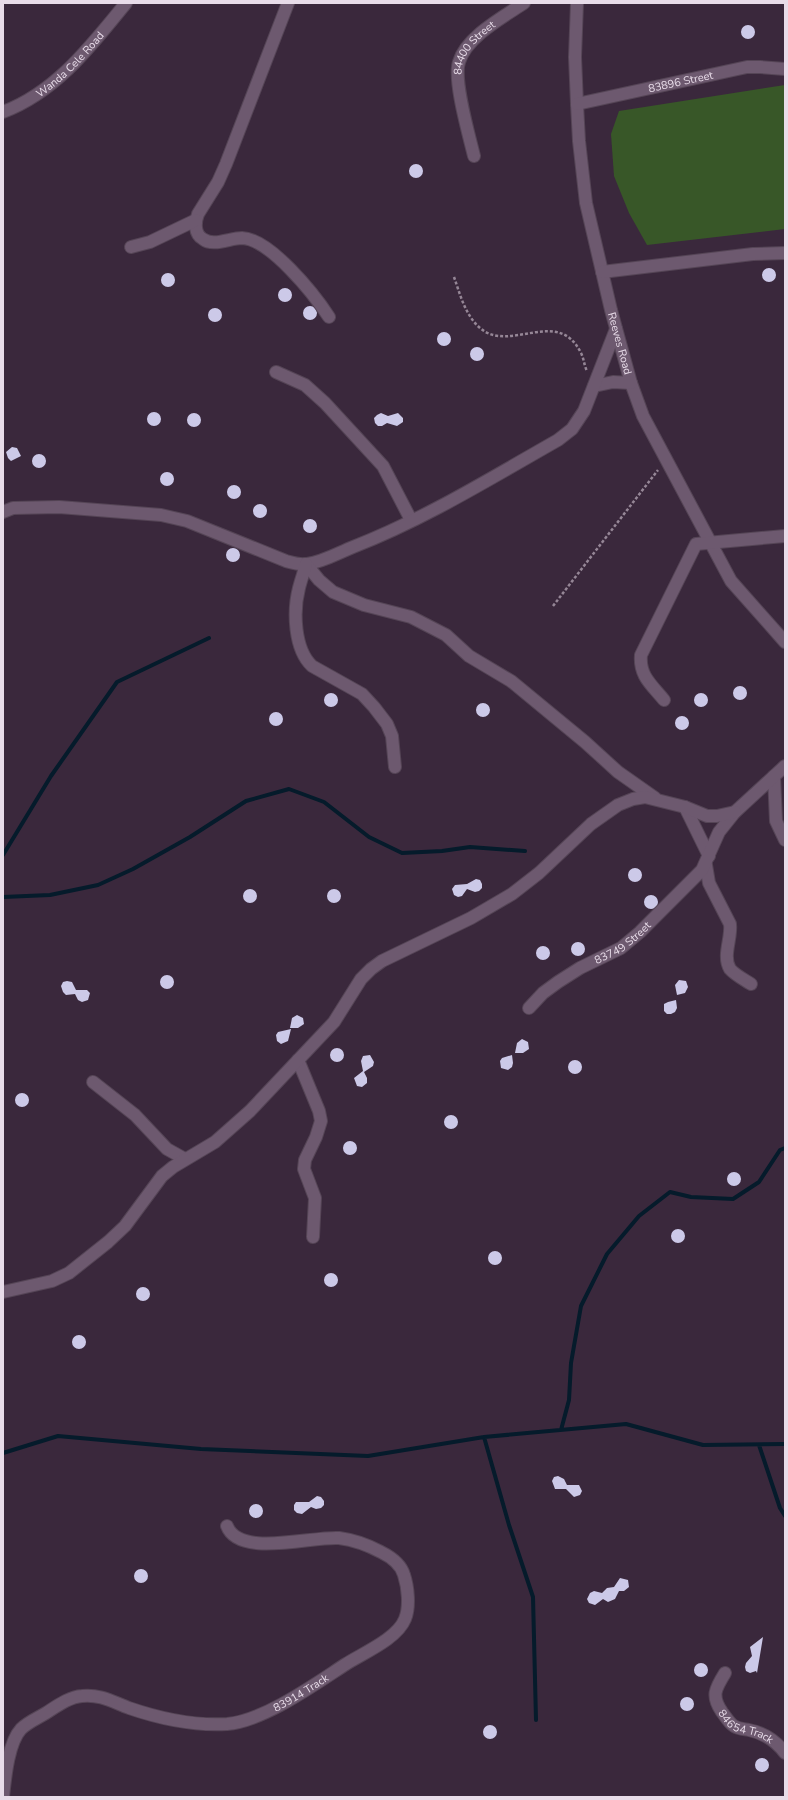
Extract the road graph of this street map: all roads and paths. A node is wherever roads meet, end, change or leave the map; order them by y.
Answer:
1 (126, 3) edge
2 (288, 3) edge
3 (524, 3) edge
4 (577, 3) edge
5 (785, 69) edge
6 (577, 104) junction
7 (3, 112) edge
8 (474, 156) dead end
9 (196, 220) junction
10 (131, 247) dead end
11 (785, 253) edge
12 (602, 272) junction
13 (454, 277) dead end
14 (329, 317) dead end
15 (616, 329) junction
16 (276, 372) dead end
17 (631, 383) junction
18 (594, 386) junction
19 (666, 460) junction
20 (3, 512) edge
21 (411, 520) junction
22 (785, 536) edge
23 (710, 543) junction
24 (306, 564) junction
25 (553, 606) dead end
26 (785, 642) edge
27 (664, 700) dead end
28 (785, 766) edge
29 (395, 767) dead end
30 (774, 776) junction
31 (656, 798) junction
32 (685, 807) junction
33 (734, 812) junction
34 (785, 840) edge
35 (708, 860) junction
36 (751, 984) dead end
37 (529, 1008) dead end
38 (298, 1060) junction
39 (93, 1082) dead end
40 (185, 1159) junction
41 (313, 1236) dead end
42 (3, 1292) edge
43 (227, 1526) dead end
44 (725, 1673) dead end
45 (785, 1753) edge
46 (3, 1797) edge

1 - 7 street, Wanda Cele Road
2 - 9 street
3 - 8 street, 84400 Street
4 - 6 street, Reeves Road
5 - 6 street, 83896 Street
6 - 12 street, Reeves Road
9 - 10 street
9 - 14 street
11 - 12 street
12 - 15 street, Reeves Road
13 - 18 path
15 - 17 street, Reeves Road
15 - 18 street
16 - 21 street
17 - 18 street
17 - 19 street, Reeves Road
18 - 21 street
19 - 23 street, Reeves Road
19 - 25 path
20 - 24 street
21 - 24 street
22 - 23 street
23 - 26 street, Reeves Road
23 - 27 street
24 - 29 street
24 - 31 street
28 - 30 street, 83749 Street
30 - 33 street, 83749 Street
30 - 34 street
31 - 32 street
31 - 38 street
32 - 33 street
32 - 35 street
33 - 35 street, 83749 Street
35 - 36 street
35 - 37 street, 83749 Street
38 - 40 street
38 - 41 street
39 - 40 street
40 - 42 street
43 - 46 street, 83914 Track
44 - 45 street, 84654 Track

